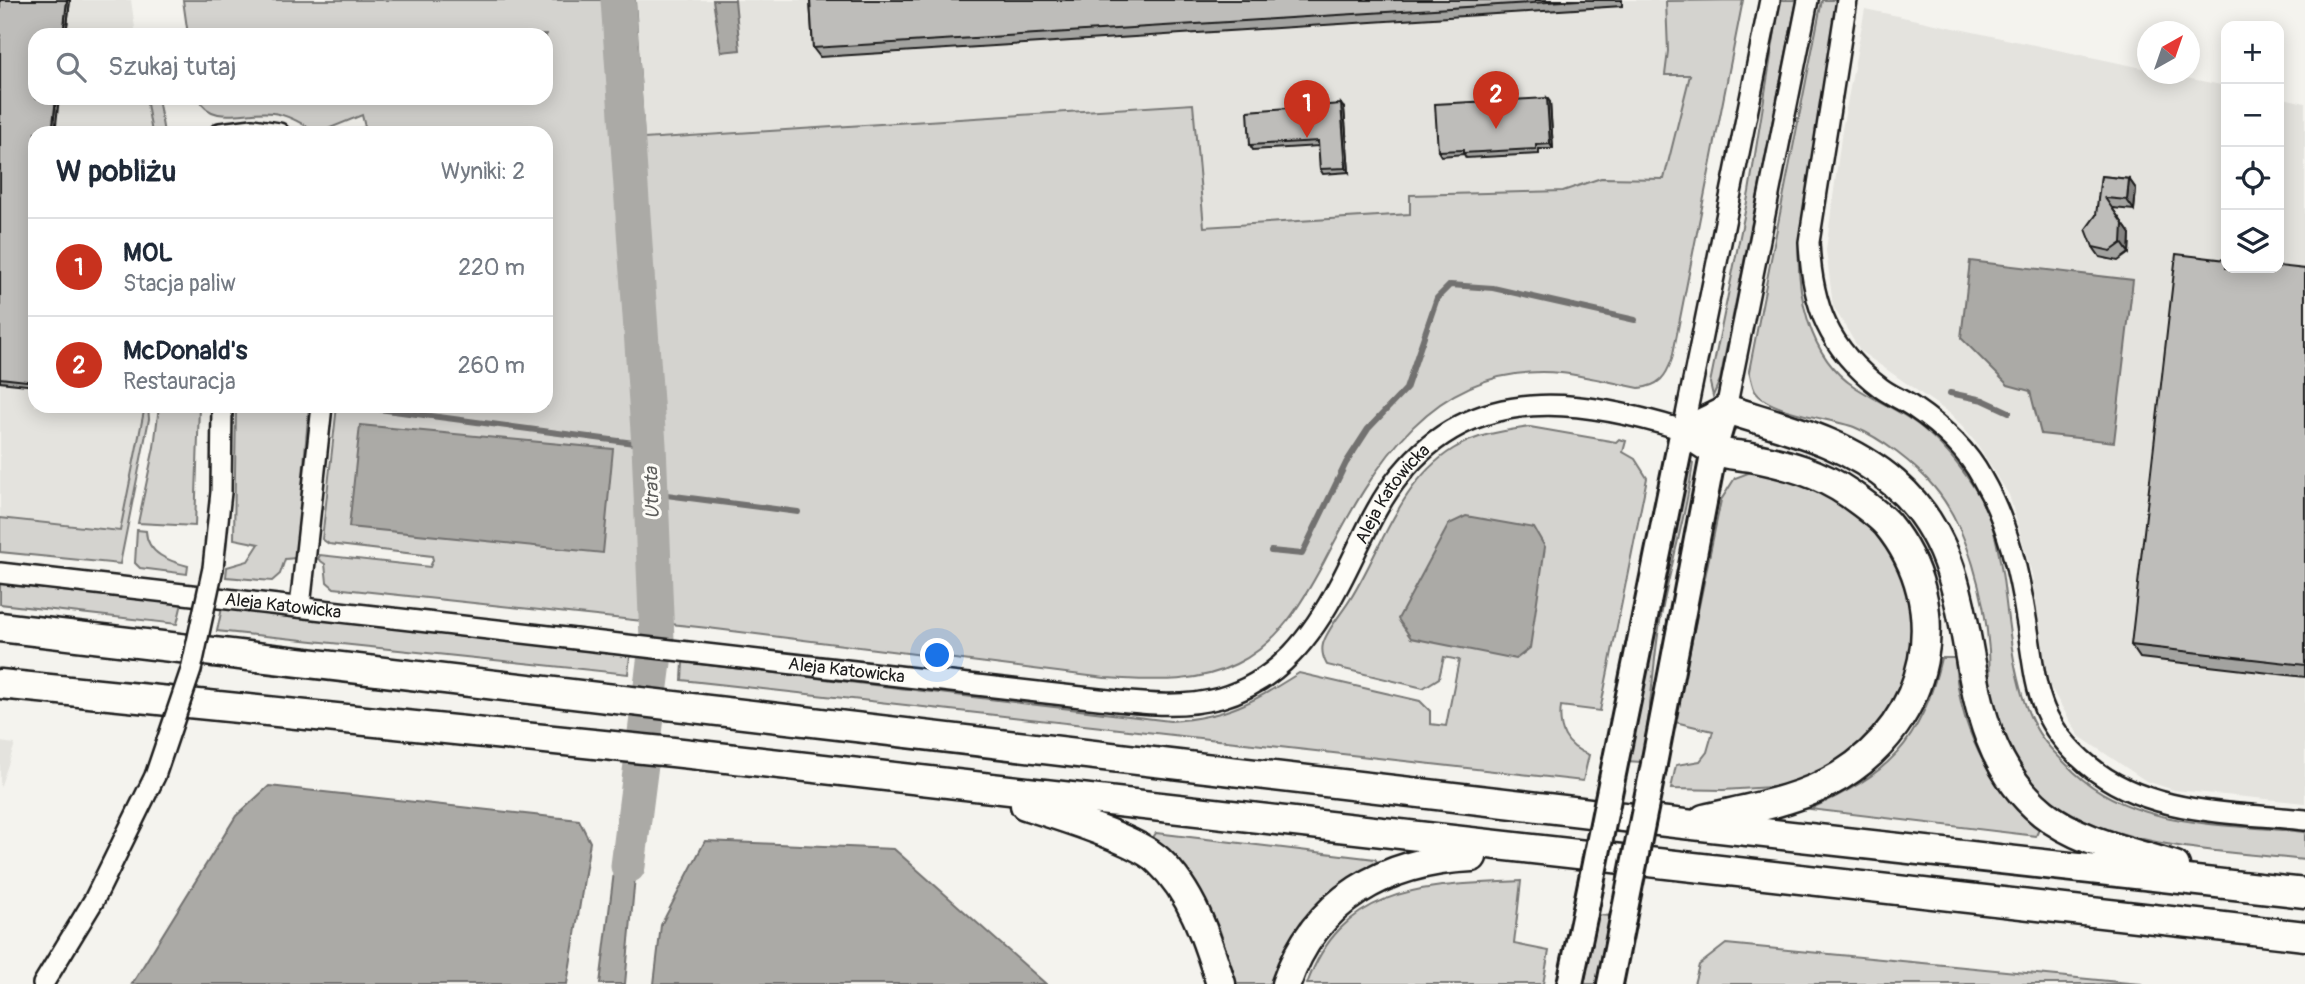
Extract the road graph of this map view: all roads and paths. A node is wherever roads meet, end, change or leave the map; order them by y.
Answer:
1 (1770, 0) edge
2 (1808, 0) edge
3 (1847, 0) edge
4 (1726, 409) junction
5 (222, 413) edge
6 (322, 413) edge
7 (1684, 430) junction
8 (1714, 450) junction
9 (0, 573) edge
10 (300, 607) junction
11 (0, 627) edge
12 (0, 684) edge
13 (969, 787) junction
14 (2305, 820) edge
15 (1684, 824) junction
16 (1558, 854) junction
17 (2231, 884) junction
18 (2305, 892) edge
19 (2305, 936) edge
20 (43, 984) edge
21 (1221, 984) edge
22 (1286, 984) edge
23 (1570, 984) edge
24 (1610, 984) edge

1 - 7 street
2 - 4 street
3 - 14 street
4 - 7 main road
4 - 8 main road
4 - 17 highway
5 - 20 street, bridge
6 - 10 street
7 - 8 highway
7 - 10 street, Aleja Katowicka
7 - 23 main road, bridge
8 - 15 highway
8 - 24 main road, bridge
9 - 10 street, Aleja Katowicka
11 - 15 highway
12 - 13 highway
13 - 16 highway
13 - 21 highway
15 - 17 highway
16 - 19 highway
16 - 22 highway
17 - 18 highway

